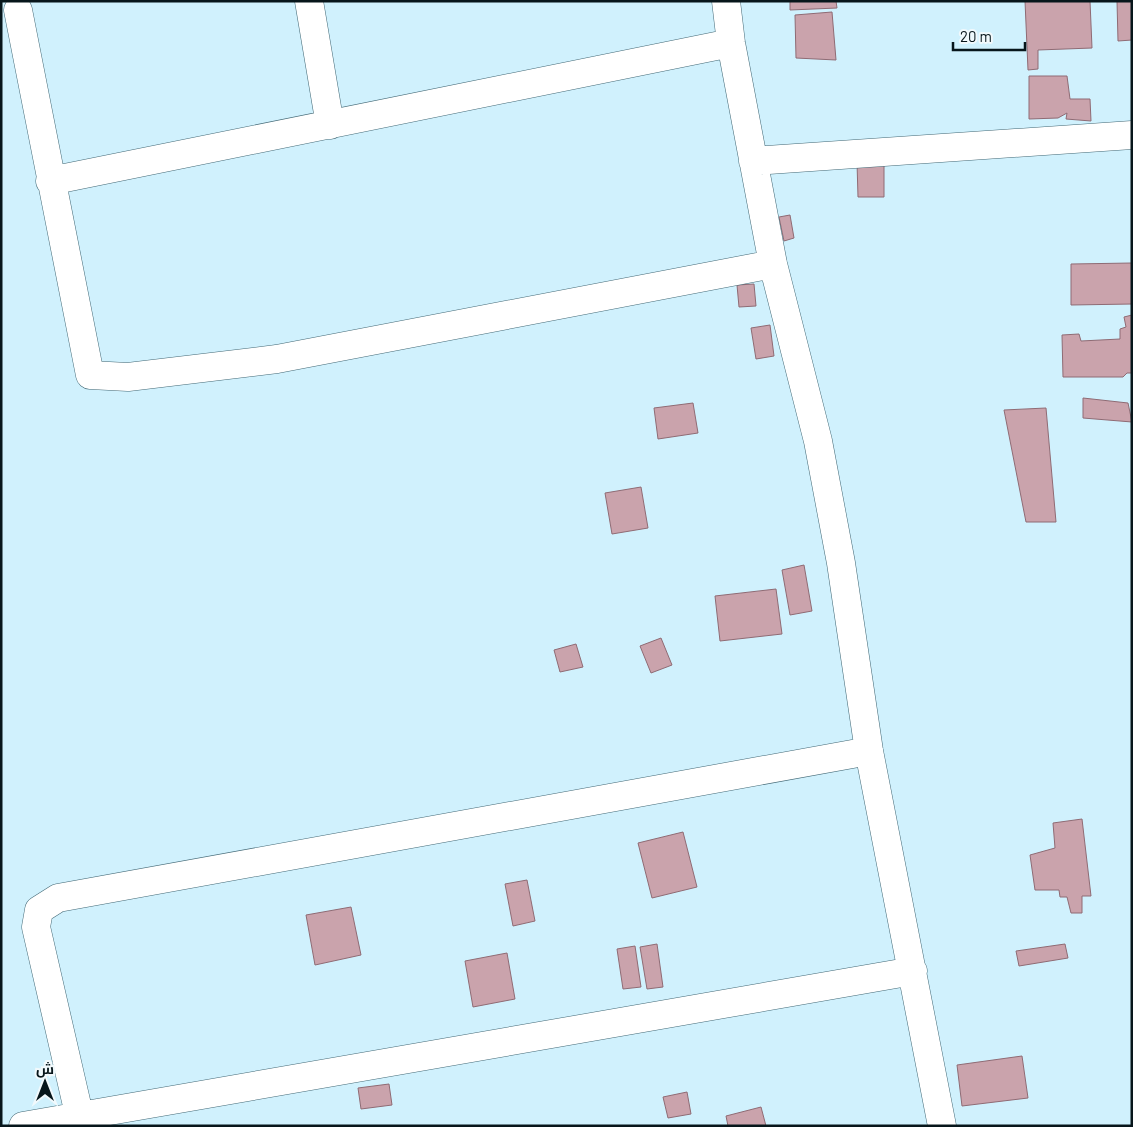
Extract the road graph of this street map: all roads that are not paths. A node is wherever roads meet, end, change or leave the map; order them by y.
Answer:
1 (309, 1) edge
2 (726, 1) edge
3 (18, 10) dead end
4 (731, 44) junction
5 (330, 125) junction
6 (1132, 135) edge
7 (753, 161) junction
8 (50, 181) junction
9 (773, 264) junction
10 (869, 751) junction
11 (913, 971) junction
12 (79, 1114) junction
13 (23, 1126) edge
14 (942, 1126) edge

1 - 5 street
2 - 4 street
3 - 8 street
4 - 5 street
4 - 7 street
5 - 8 street
6 - 7 street
7 - 9 street
8 - 9 street
9 - 10 street
10 - 11 street
10 - 12 street
11 - 12 street
11 - 14 street
12 - 13 street

